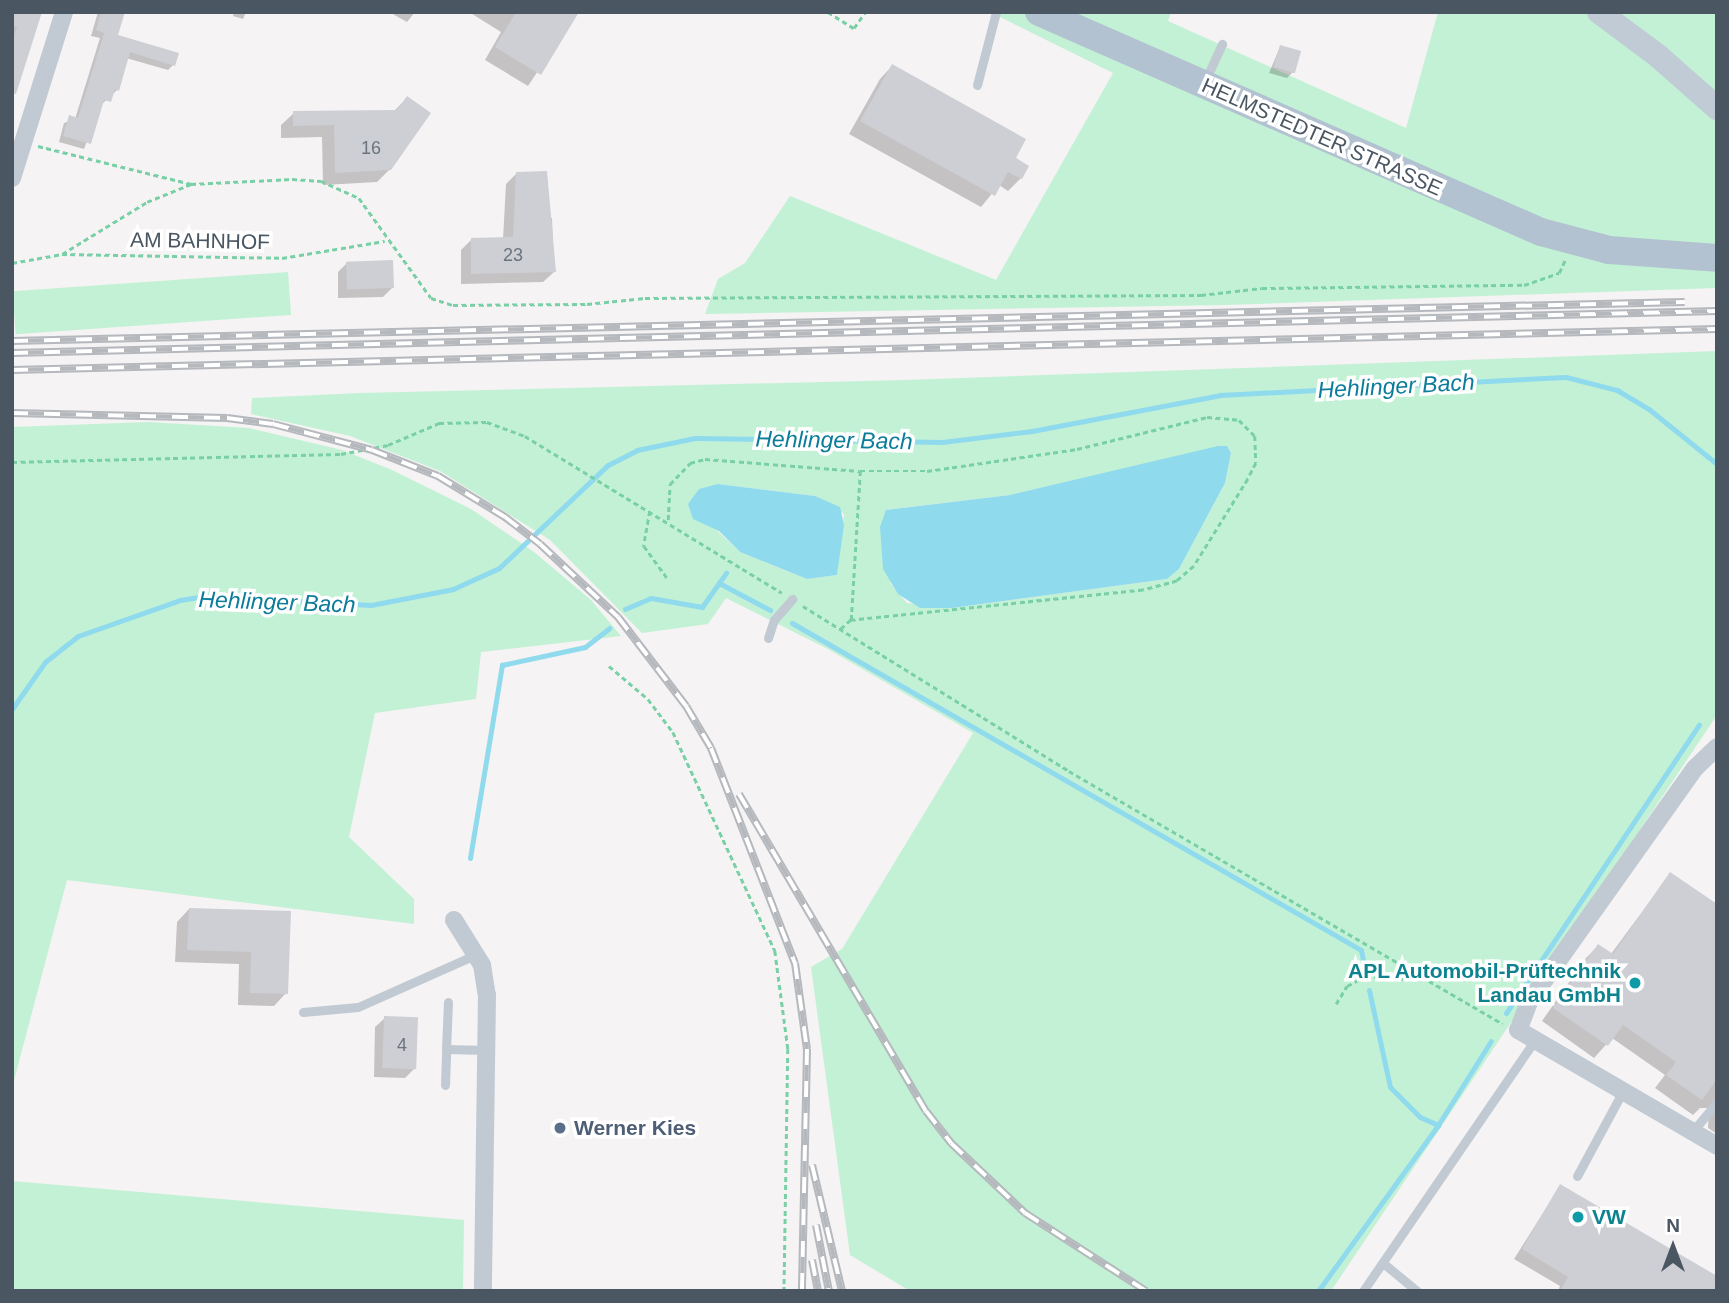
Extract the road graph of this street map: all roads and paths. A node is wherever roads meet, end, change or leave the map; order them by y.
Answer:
1 (64, 12) edge
2 (828, 12) edge
3 (865, 12) edge
4 (996, 12) edge
5 (1039, 12) edge
6 (1599, 12) edge
7 (1222, 44) dead end
8 (1203, 84) junction
9 (977, 86) dead end
10 (1717, 108) edge
11 (18, 143) edge
12 (12, 178) edge
13 (191, 184) junction
14 (386, 241) junction
15 (1573, 242) junction
16 (62, 254) junction
17 (1717, 258) edge
18 (12, 263) edge
19 (12, 462) edge
20 (860, 471) junction
21 (650, 511) junction
22 (668, 520) junction
23 (668, 579) dead end
24 (792, 599) junction
25 (851, 620) junction
26 (840, 630) junction
27 (768, 638) dead end
28 (609, 666) dead end
29 (1717, 747) edge
30 (454, 919) dead end
31 (477, 954) junction
32 (1427, 980) junction
33 (448, 1002) dead end
34 (1336, 1004) dead end
35 (303, 1012) dead end
36 (1518, 1030) junction
37 (1535, 1040) junction
38 (446, 1049) junction
39 (487, 1050) junction
40 (445, 1086) dead end
41 (1623, 1091) junction
42 (1717, 1102) edge
43 (1692, 1132) junction
44 (1717, 1146) edge
45 (1577, 1176) dead end
46 (1382, 1263) junction
47 (483, 1291) edge
48 (784, 1291) edge
49 (1363, 1291) edge
50 (1417, 1291) edge

1 - 11 street
2 - 3 path
4 - 9 lane
5 - 8 main road, HELMSTEDTER STRASSE
6 - 10 main road
7 - 8 lane
8 - 15 main road, HELMSTEDTER STRASSE
11 - 12 street
11 - 13 path
13 - 14 path
13 - 16 path
14 - 15 path
14 - 16 path, AM BAHNHOF
15 - 17 main road, HELMSTEDTER STRASSE
16 - 18 path, AM BAHNHOF
19 - 21 path
20 - 22 path
20 - 25 path
20 - 25 path
21 - 22 path
21 - 23 path
22 - 24 path
24 - 26 path
24 - 27 lane
25 - 26 path
26 - 32 path
28 - 48 path
29 - 36 street
30 - 31 street
31 - 35 lane
31 - 39 street
32 - 34 path
32 - 36 path
33 - 38 lane
36 - 37 street
37 - 41 street
37 - 46 lane
38 - 39 lane
38 - 40 lane
39 - 47 street
41 - 43 street
41 - 45 lane
42 - 43 lane
43 - 44 street
46 - 49 lane
46 - 50 lane

